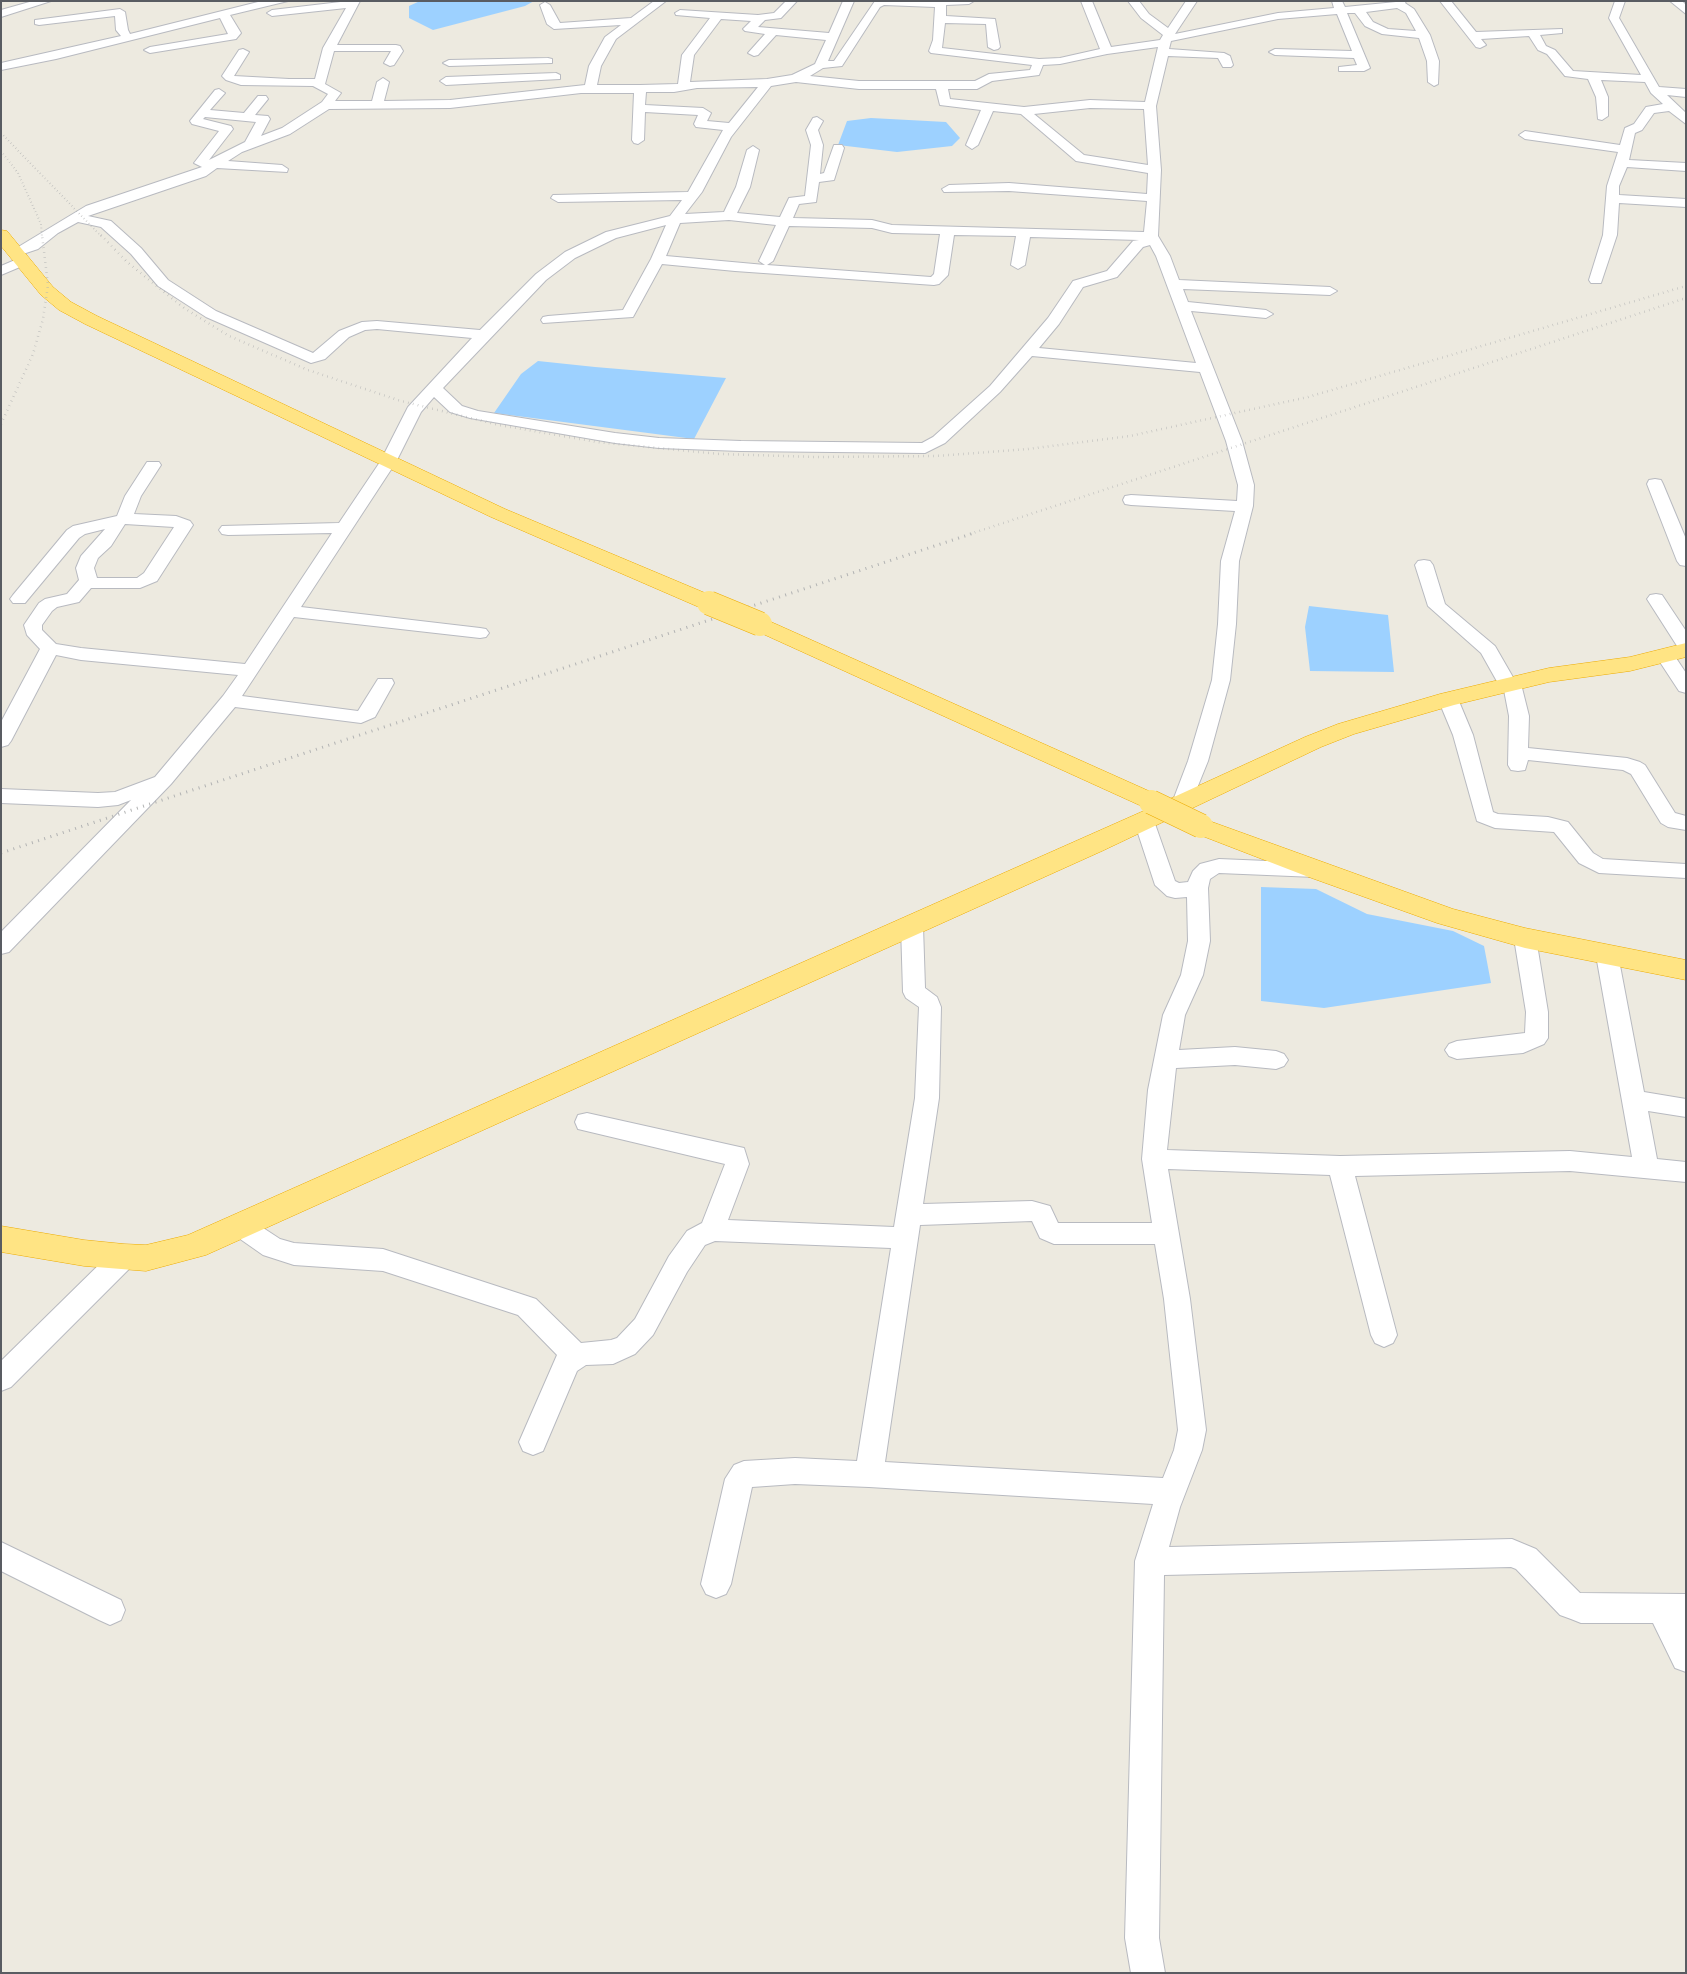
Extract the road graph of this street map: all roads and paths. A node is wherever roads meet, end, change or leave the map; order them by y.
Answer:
1 (46, 1) edge
2 (282, 1) edge
3 (661, 1) edge
4 (792, 1) edge
5 (849, 1) edge
6 (969, 1) edge
7 (1086, 1) edge
8 (1133, 1) edge
9 (1192, 1) edge
10 (1445, 1) edge
11 (1620, 1) edge
12 (1675, 1) edge
13 (354, 2) edge
14 (924, 2) edge
15 (1400, 3) edge
16 (941, 4) junction
17 (545, 5) dead end
18 (1339, 6) edge
19 (1358, 10) junction
20 (1686, 12) edge
21 (223, 13) junction
22 (272, 13) dead end
23 (680, 13) dead end
24 (1, 14) edge
25 (717, 16) junction
26 (760, 18) junction
27 (940, 19) junction
28 (632, 21) junction
29 (39, 22) dead end
30 (1558, 31) dead end
31 (773, 32) junction
32 (1532, 32) junction
33 (1424, 35) junction
34 (127, 37) junction
35 (832, 37) junction
36 (1166, 41) junction
37 (1314, 41) dead end
38 (994, 47) dead end
39 (329, 48) junction
40 (150, 50) dead end
41 (934, 51) junction
42 (1107, 51) junction
43 (243, 52) dead end
44 (754, 53) dead end
45 (1357, 55) junction
46 (548, 61) dead end
47 (511, 62) junction
48 (1039, 62) junction
49 (390, 63) dead end
50 (449, 64) dead end
51 (820, 65) junction
52 (1228, 65) dead end
53 (1, 67) edge
54 (1343, 69) dead end
55 (1593, 76) junction
56 (556, 77) dead end
57 (795, 78) junction
58 (1648, 78) junction
59 (509, 79) junction
60 (320, 82) junction
61 (383, 82) dead end
62 (446, 82) dead end
63 (1434, 82) dead end
64 (767, 84) junction
65 (684, 86) junction
66 (937, 86) junction
67 (590, 88) junction
68 (640, 89) junction
69 (1654, 90) junction
70 (219, 93) dead end
71 (1686, 93) edge
72 (507, 97) junction
73 (262, 99) dead end
74 (326, 105) junction
75 (377, 105) junction
76 (989, 106) junction
77 (1150, 106) junction
78 (1670, 107) junction
79 (639, 108) junction
80 (1024, 111) junction
81 (201, 114) junction
82 (1602, 116) dead end
83 (247, 117) junction
84 (1685, 118) edge
85 (817, 121) dead end
86 (733, 127) junction
87 (1525, 135) dead end
88 (638, 140) dead end
89 (250, 145) junction
90 (972, 145) dead end
91 (838, 148) dead end
92 (753, 150) dead end
93 (1623, 156) junction
94 (217, 163) junction
95 (1686, 167) edge
96 (282, 169) dead end
97 (1155, 170) junction
98 (814, 178) junction
99 (949, 189) dead end
100 (692, 196) junction
101 (558, 198) dead end
102 (1154, 198) junction
103 (1612, 199) junction
104 (1686, 203) edge
105 (728, 216) junction
106 (75, 217) junction
107 (675, 219) junction
108 (785, 221) junction
109 (948, 230) junction
110 (1024, 231) junction
111 (1152, 238) junction
112 (10, 246) edge
113 (658, 259) junction
114 (766, 261) dead end
115 (1018, 265) dead end
116 (1, 271) edge
117 (1596, 280) dead end
118 (1173, 284) junction
119 (1330, 291) dead end
120 (1181, 306) junction
121 (1266, 314) dead end
122 (548, 320) dead end
123 (482, 335) junction
124 (1028, 351) junction
125 (1205, 368) junction
126 (434, 388) junction
127 (388, 462) junction
128 (153, 465) dead end
129 (1655, 484) dead end
130 (1131, 500) dead end
131 (1245, 506) junction
132 (122, 520) junction
133 (344, 528) junction
134 (228, 530) dead end
135 (1686, 561) edge
136 (1424, 565) dead end
137 (89, 582) junction
138 (1656, 599) dead end
139 (48, 605) junction
140 (290, 611) junction
141 (480, 633) dead end
142 (50, 648) junction
143 (1679, 650) edge
144 (250, 670) junction
145 (385, 683) dead end
146 (1510, 684) junction
147 (1686, 687) edge
148 (1448, 699) junction
149 (230, 700) junction
150 (1, 741) edge
151 (164, 779) junction
152 (1, 796) edge
153 (1182, 803) junction
154 (1148, 811) junction
155 (1686, 823) edge
156 (1315, 870) junction
157 (1686, 871) edge
158 (1196, 888) junction
159 (912, 926) junction
160 (1525, 938) junction
161 (1, 946) edge
162 (1607, 955) junction
163 (1686, 970) edge
164 (1458, 1050) dead end
165 (1165, 1058) junction
166 (1276, 1060) dead end
167 (1636, 1100) junction
168 (1686, 1108) edge
169 (587, 1122) dead end
170 (1154, 1159) junction
171 (1340, 1166) junction
172 (1646, 1168) junction
173 (1686, 1172) edge
174 (906, 1227) junction
175 (242, 1228) junction
176 (712, 1230) junction
177 (1166, 1234) junction
178 (1, 1239) edge
179 (124, 1257) junction
180 (1384, 1335) dead end
181 (576, 1356) junction
182 (1, 1379) edge
183 (533, 1442) dead end
184 (869, 1474) junction
185 (1172, 1492) junction
186 (1, 1556) edge
187 (1150, 1561) junction
188 (716, 1584) dead end
189 (1674, 1609) edge
190 (110, 1610) dead end
191 (1686, 1657) edge
192 (1148, 1973) edge

1 - 24 street
2 - 21 street
3 - 28 street
4 - 26 street
5 - 35 street
6 - 16 street
7 - 42 street
8 - 36 street
9 - 36 street
10 - 32 street
11 - 58 street
12 - 20 street
13 - 22 street
13 - 39 street
14 - 16 street
14 - 51 street
15 - 19 street
15 - 33 street
16 - 27 street
17 - 28 street
18 - 19 street
18 - 36 street
18 - 45 street
19 - 33 street
21 - 34 street
21 - 40 street
23 - 25 street
25 - 26 street
25 - 65 street
26 - 31 street
27 - 38 street
27 - 41 street
28 - 67 street
29 - 34 street
30 - 32 street
31 - 35 street
31 - 44 street
32 - 55 street
33 - 63 street
34 - 53 street
35 - 51 street
36 - 42 street
36 - 52 street
36 - 77 street
37 - 45 street
39 - 49 street
39 - 60 street
41 - 48 street
41 - 66 street
42 - 48 street
43 - 60 street
45 - 54 street
46 - 47 street
47 - 50 street
47 - 59 street
48 - 66 street
51 - 57 street
55 - 58 street
55 - 82 street
56 - 59 street
57 - 64 street
57 - 66 street
58 - 69 street
59 - 62 street
59 - 72 street
60 - 74 street
61 - 75 street
64 - 65 street
64 - 86 street
65 - 68 street
66 - 76 street
67 - 68 street
67 - 72 street
68 - 79 street
69 - 71 street
69 - 78 street
70 - 81 street
72 - 75 street
73 - 83 street
74 - 75 street
74 - 89 street
76 - 80 street
76 - 90 street
77 - 80 street
77 - 97 street
78 - 84 street
78 - 93 street
79 - 86 street
79 - 88 street
80 - 97 street
81 - 83 street
81 - 94 street
83 - 89 street
85 - 98 street
86 - 100 street
87 - 93 street
89 - 94 street
91 - 98 street
92 - 105 street
93 - 95 street
93 - 103 street
94 - 96 street
94 - 106 street
97 - 102 street
98 - 108 street
99 - 102 street
100 - 101 street
100 - 107 street
102 - 111 street
103 - 104 street
103 - 117 street
105 - 107 street
105 - 108 street
106 - 112 street
106 - 123 street
107 - 113 street
107 - 123 street
108 - 109 street
108 - 114 street
109 - 110 street
109 - 113 street
110 - 111 street
110 - 115 street
111 - 118 street
111 - 124 street
112 - 116 street
112 - 127 highway
113 - 122 street
118 - 119 street
118 - 120 street
120 - 121 street
120 - 125 street
123 - 126 street
124 - 125 street
124 - 126 street
125 - 131 street
126 - 127 street
127 - 133 street
127 - 154 highway, bridge
128 - 132 street
129 - 135 street
130 - 131 street
131 - 153 street
132 - 137 street
132 - 137 street
132 - 139 street
133 - 134 street
133 - 140 street
136 - 146 street
137 - 139 street
138 - 143 street
139 - 142 street
140 - 141 street
140 - 144 street
142 - 144 street
142 - 150 street
143 - 146 highway
143 - 147 street
144 - 149 street
145 - 149 street
146 - 148 highway
146 - 155 street
148 - 153 highway
148 - 157 street
149 - 151 street
151 - 152 street
151 - 161 street
153 - 154 highway
154 - 156 highway, bridge
154 - 158 street
154 - 159 highway
156 - 158 street
156 - 160 highway
158 - 165 street
159 - 174 street
159 - 175 highway
160 - 162 highway
160 - 164 street
162 - 163 highway
162 - 167 street
165 - 166 street
165 - 170 street
167 - 168 street
167 - 172 street
169 - 176 street
170 - 171 street
170 - 177 street
171 - 172 street
171 - 180 street
172 - 173 street
174 - 176 street
174 - 177 street
174 - 184 street
175 - 179 highway
175 - 181 street
176 - 181 street
177 - 185 street
178 - 179 highway
179 - 182 street
181 - 183 street
184 - 185 street
184 - 188 street
185 - 187 street
186 - 190 street
187 - 189 street
187 - 192 street
189 - 191 street

